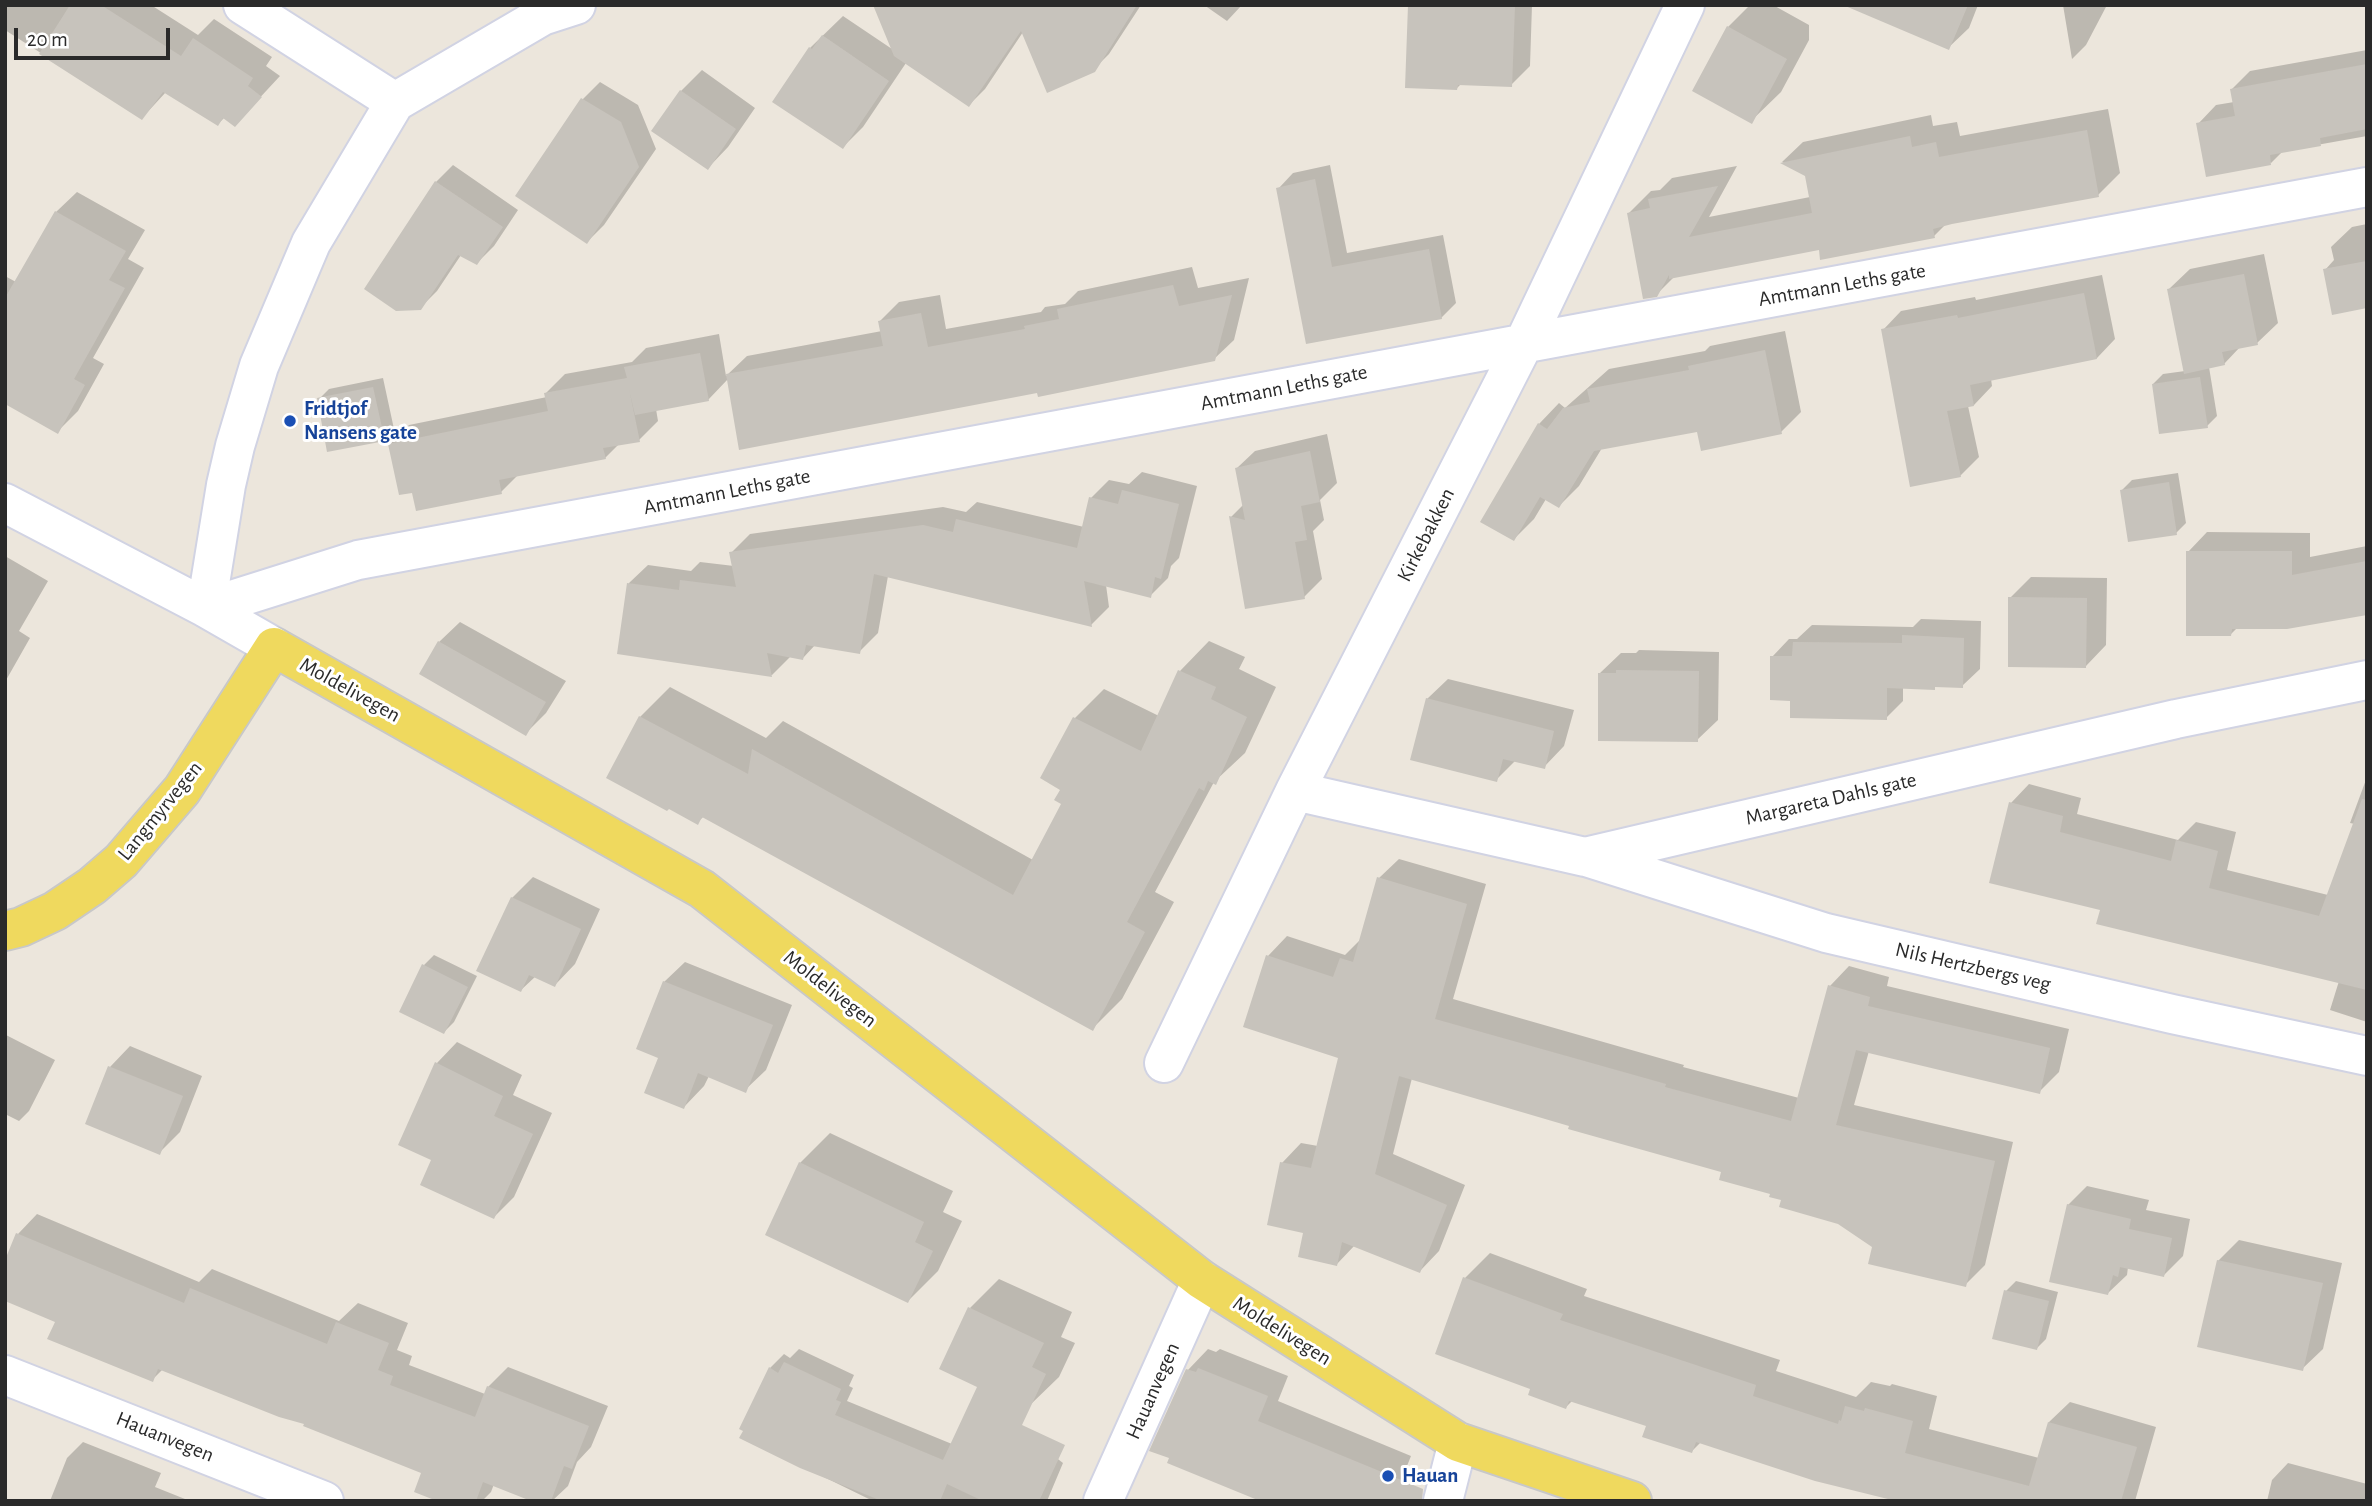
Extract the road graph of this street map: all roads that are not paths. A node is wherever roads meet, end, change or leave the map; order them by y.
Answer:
1 (243, 5) edge
2 (576, 5) edge
3 (1685, 5) edge
4 (395, 102) junction
5 (2367, 187) edge
6 (1524, 343) junction
7 (5, 503) edge
8 (206, 608) junction
9 (274, 647) junction
10 (2367, 680) edge
11 (1295, 791) junction
12 (1585, 857) junction
13 (5, 931) edge
14 (2367, 1056) edge
15 (1164, 1063) dead end
16 (1202, 1280) junction
17 (5, 1375) edge
18 (1458, 1442) junction
19 (324, 1501) edge
20 (1103, 1501) edge
21 (1443, 1501) edge
22 (1632, 1501) edge

1 - 4 street
2 - 4 street
3 - 6 street, Kirkebakken
4 - 8 street
5 - 6 street, Amtmann Leths gate
6 - 8 street, Amtmann Leths gate
6 - 11 street, Kirkebakken
7 - 8 street, Moldelivegen
8 - 9 street, Moldelivegen
9 - 13 main road, Langmyrvegen
9 - 16 main road, Moldelivegen
10 - 12 street, Margareta Dahls gate
11 - 12 street, Margareta Dahls gate
11 - 15 street, Kirkebakken
12 - 14 street, Nils Hertzbergs veg
16 - 18 main road, Moldelivegen
16 - 20 street, Hauanvegen
17 - 19 street, Hauanvegen
18 - 21 street
18 - 22 main road, Moldelivegen

